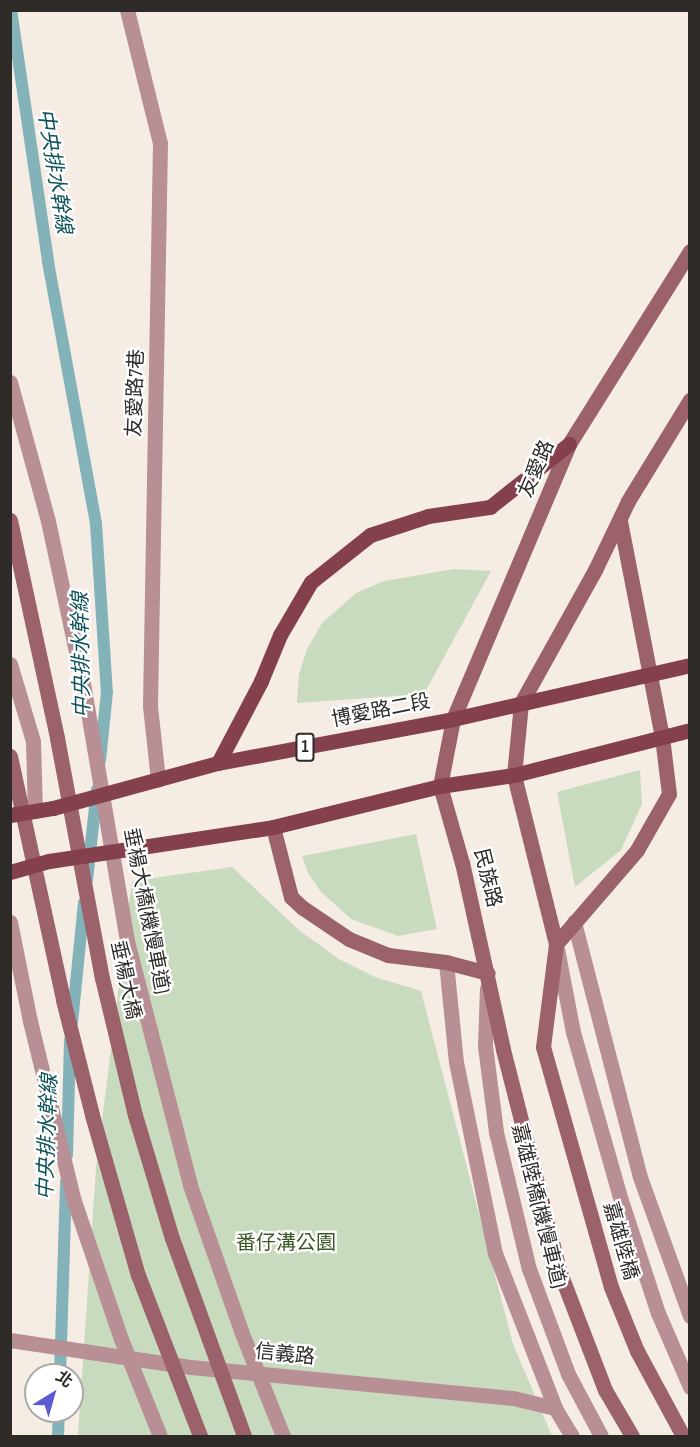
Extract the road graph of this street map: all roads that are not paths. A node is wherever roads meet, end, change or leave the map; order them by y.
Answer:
1 (127, 10) edge
2 (690, 251) edge
3 (10, 382) edge
4 (690, 400) edge
5 (569, 444) junction
6 (10, 520) edge
7 (620, 520) junction
8 (10, 664) edge
9 (690, 665) edge
10 (650, 674) junction
11 (521, 703) junction
12 (453, 719) junction
13 (690, 730) edge
14 (662, 737) junction
15 (10, 756) edge
16 (218, 763) junction
17 (514, 775) junction
18 (158, 780) junction
19 (440, 786) junction
20 (35, 811) junction
21 (10, 815) edge
22 (273, 827) junction
23 (10, 872) edge
24 (10, 922) edge
25 (574, 922) junction
26 (556, 944) junction
27 (447, 962) junction
28 (488, 973) junction
29 (690, 1316) edge
30 (10, 1340) edge
31 (690, 1387) edge
32 (555, 1408) junction
33 (160, 1437) edge
34 (200, 1437) edge
35 (244, 1437) edge
36 (283, 1437) edge
37 (572, 1437) edge
38 (601, 1437) edge
39 (632, 1437) edge
40 (683, 1437) edge

1 - 18 street, 友愛路7巷
2 - 5 main road, 友愛路
3 - 36 street, 垂楊大橋(機慢車道)
4 - 7 main road
5 - 12 main road, 友愛路
5 - 16 main road
6 - 35 main road, 垂楊大橋
7 - 10 main road
7 - 11 main road
8 - 20 street
9 - 10 main road, 博愛路二段 / 1
10 - 11 main road, 博愛路二段 / 1
10 - 14 main road
11 - 12 main road, 博愛路二段 / 1
11 - 17 main road
12 - 16 main road, 博愛路二段 / 1
12 - 19 main road, 民族路
13 - 14 main road
14 - 17 main road
14 - 25 main road
15 - 34 main road
16 - 18 main road, 博愛路二段 / 1
17 - 19 main road
17 - 26 main road
18 - 20 main road, 博愛路二段 / 1
19 - 22 main road
19 - 28 main road, 民族路
20 - 21 main road, 博愛路二段 / 1
22 - 23 main road
22 - 27 main road
24 - 33 street
25 - 26 main road
25 - 29 street
26 - 31 street
26 - 40 main road, 嘉雄陸橋
27 - 28 main road
27 - 32 street
28 - 38 street, 嘉雄陸橋(機慢車道)
28 - 39 main road, 民族路
30 - 32 street, 信義路
32 - 37 street

